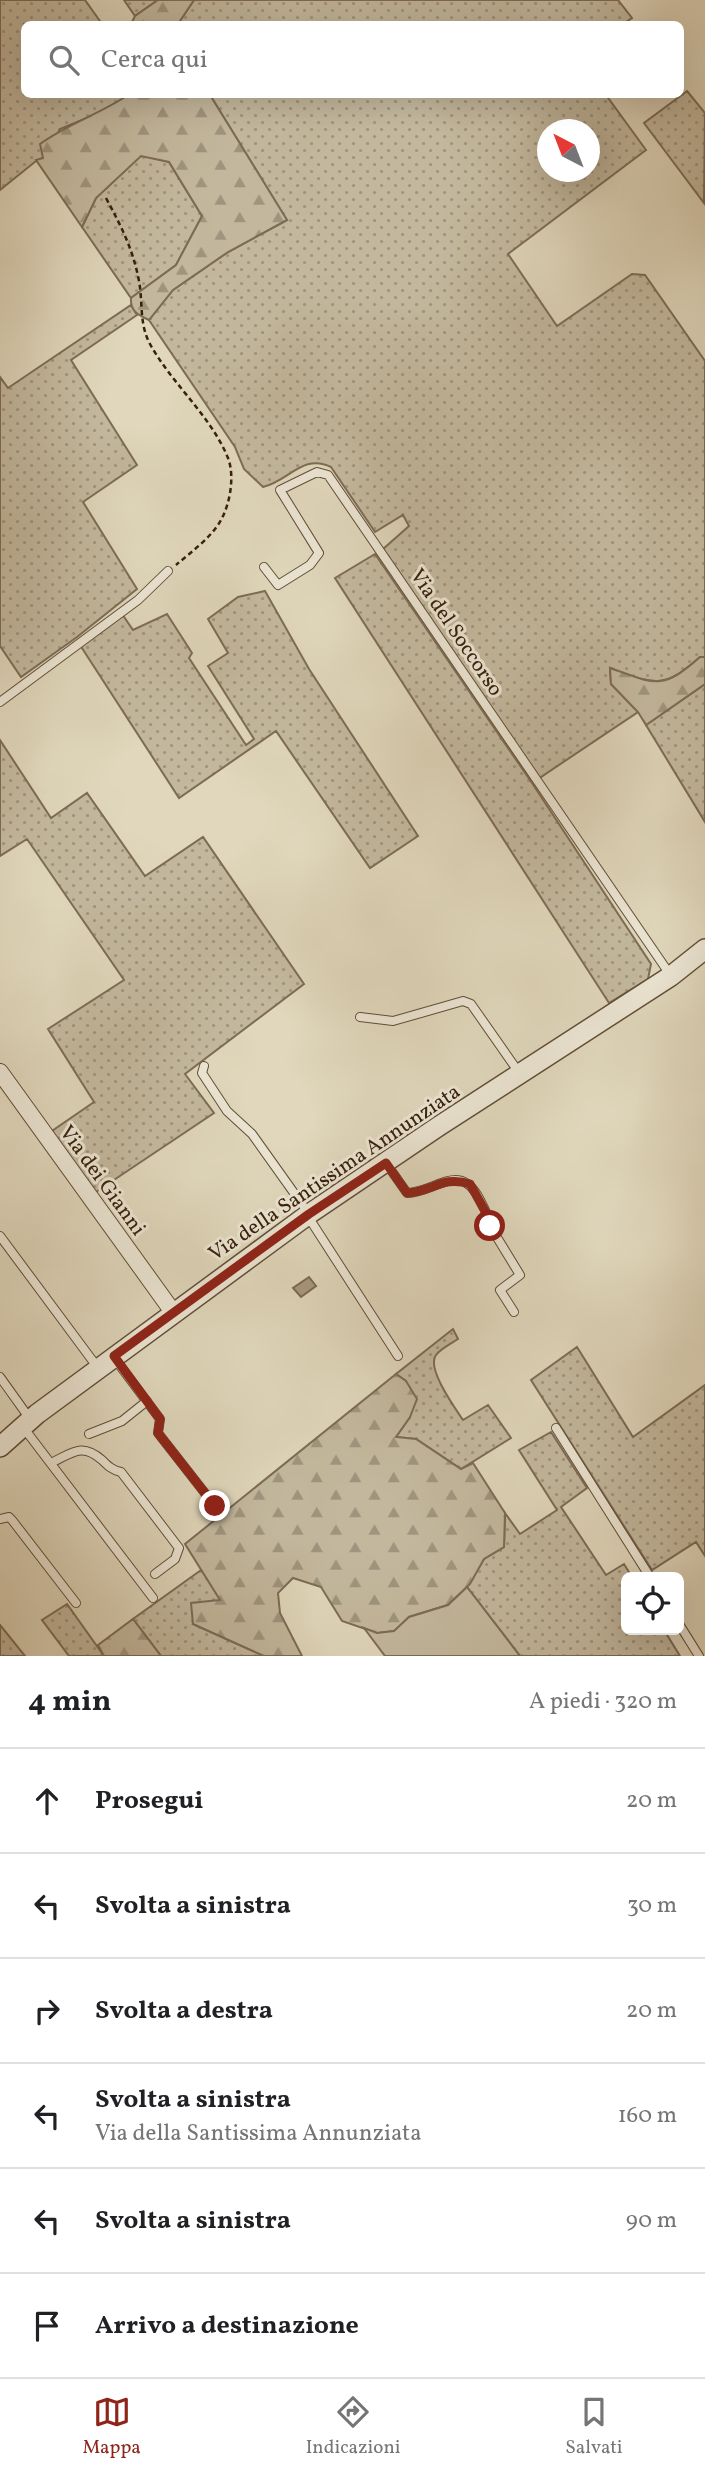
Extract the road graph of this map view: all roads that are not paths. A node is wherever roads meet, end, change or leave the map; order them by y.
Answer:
1 (264, 567) dead end
2 (168, 571) road end
3 (0, 702) edge
4 (705, 949) edge
5 (671, 976) junction
6 (360, 1017) dead end
7 (204, 1066) dead end
8 (0, 1072) edge
9 (521, 1074) junction
10 (386, 1163) junction
11 (308, 1215) junction
12 (0, 1236) edge
13 (173, 1312) junction
14 (514, 1312) dead end
15 (398, 1356) dead end
16 (106, 1362) junction
17 (0, 1377) edge
18 (147, 1401) junction
19 (27, 1423) junction
20 (556, 1428) dead end
21 (89, 1434) dead end
22 (0, 1447) edge
23 (51, 1463) junction
24 (215, 1506) dead end
25 (0, 1519) edge
26 (647, 1572) edge
27 (155, 1574) dead end
28 (153, 1598) dead end
29 (76, 1603) dead end
30 (684, 1632) edge
31 (699, 1656) edge

1 - 5 lane, Via del Soccorso
2 - 3 lane
4 - 5 street, Via della Santissima Annunziata
5 - 9 street, Via della Santissima Annunziata
6 - 9 lane
7 - 11 lane
8 - 13 street, Via dei Gianni
9 - 10 street, Via della Santissima Annunziata
10 - 11 street, Via della Santissima Annunziata
10 - 14 lane
11 - 13 street, Via della Santissima Annunziata
11 - 15 lane
12 - 16 lane
13 - 16 street, Via della Santissima Annunziata
16 - 18 lane
16 - 19 street, Via della Santissima Annunziata
17 - 19 lane
18 - 21 lane
18 - 24 lane
19 - 22 street, Via della Santissima Annunziata
19 - 23 lane
20 - 26 lane
23 - 27 lane
23 - 28 lane
25 - 29 lane
30 - 31 lane

